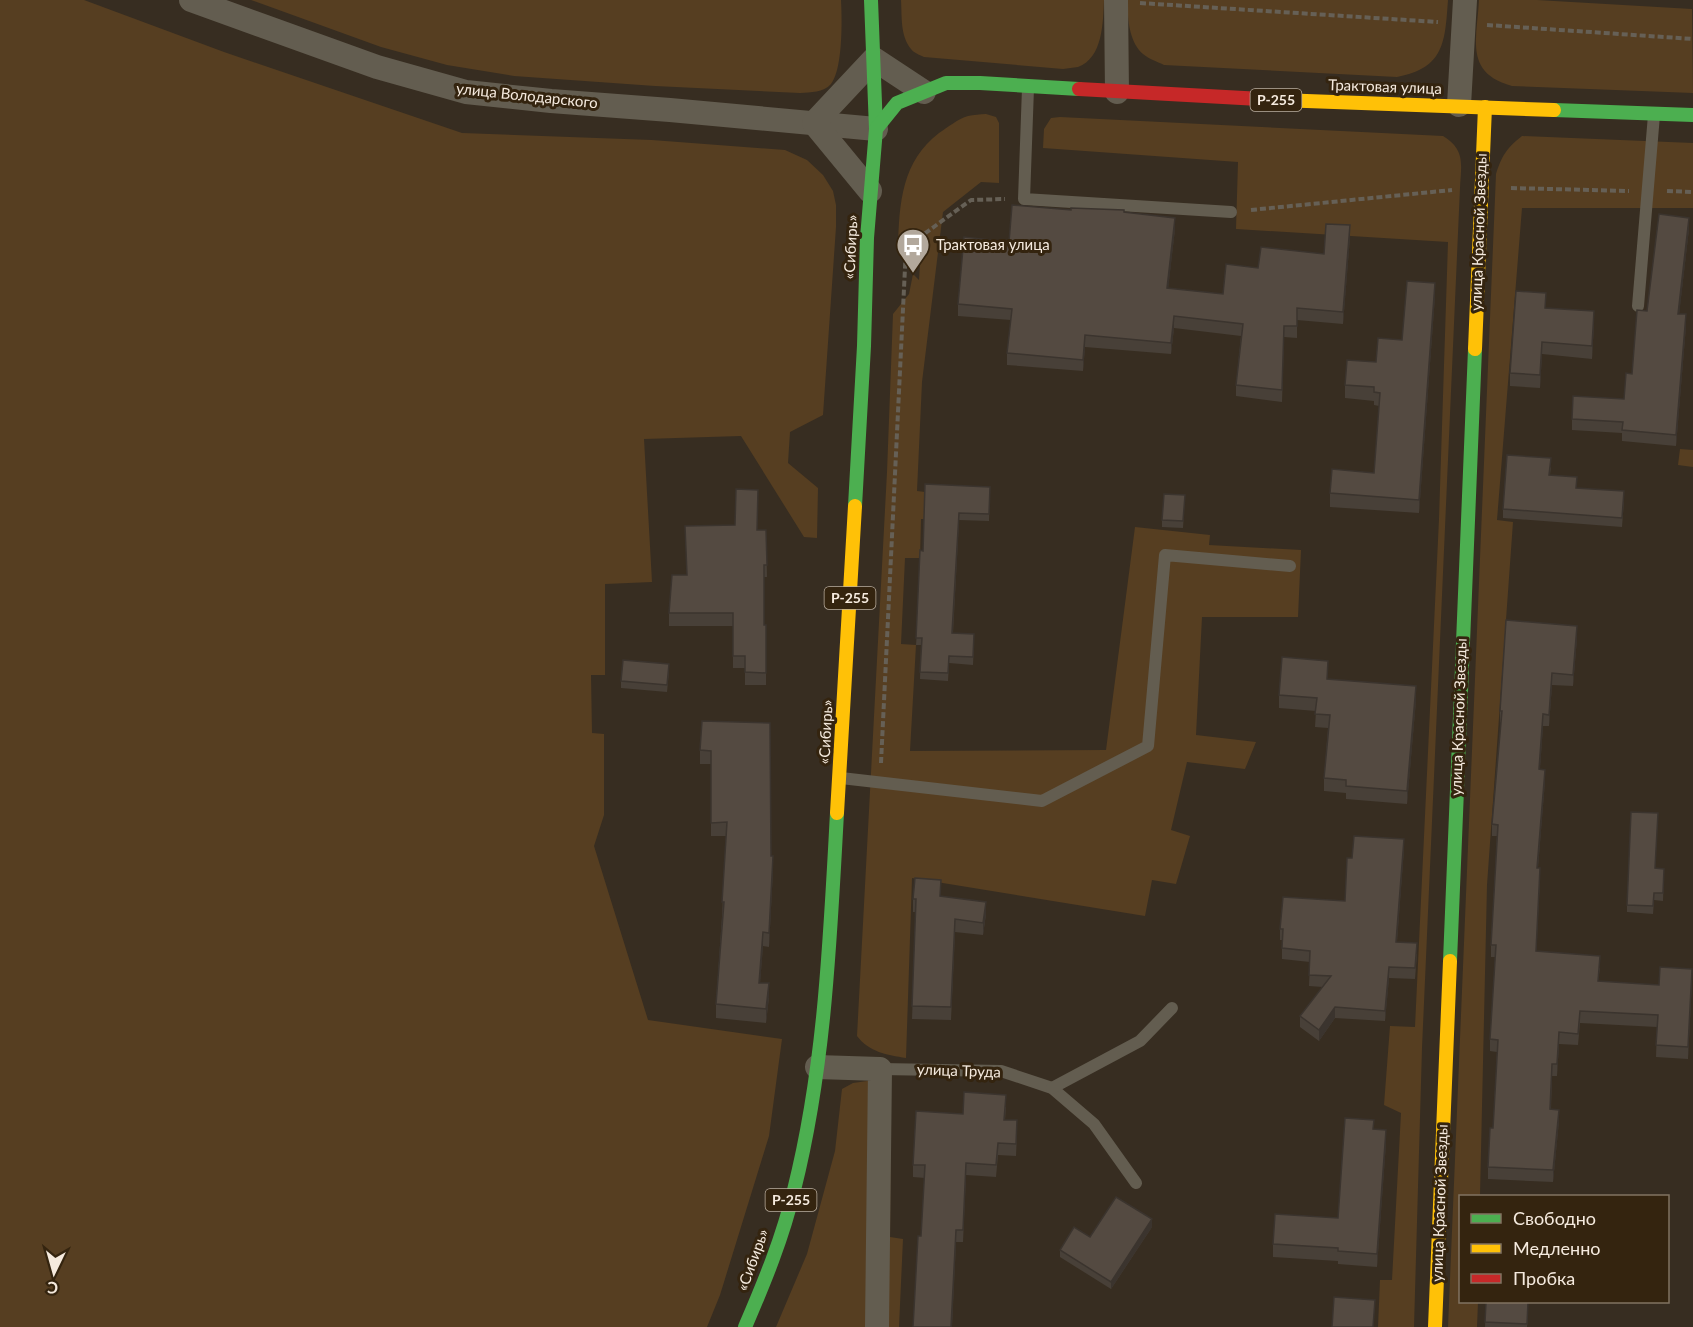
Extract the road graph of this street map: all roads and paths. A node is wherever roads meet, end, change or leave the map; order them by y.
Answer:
1 (191, 0) edge
2 (870, 0) edge
3 (1116, 1) edge
4 (1464, 12) edge
5 (1693, 39) edge
6 (874, 59) junction
7 (1028, 87) junction
8 (924, 92) junction
9 (1117, 92) junction
10 (1458, 105) junction
11 (1485, 107) junction
12 (1654, 113) junction
13 (1693, 115) edge
14 (814, 123) junction
15 (876, 129) junction
16 (1480, 187) junction
17 (870, 191) junction
18 (1648, 191) junction
19 (1693, 192) edge
20 (1024, 199) junction
21 (1231, 212) joint
22 (1638, 306) dead end
23 (1290, 566) dead end
24 (840, 778) junction
25 (880, 782) junction
26 (1172, 1008) dead end
27 (817, 1067) junction
28 (880, 1069) junction
29 (1052, 1088) junction
30 (1136, 1183) dead end
31 (745, 1327) edge
32 (877, 1327) edge
33 (1435, 1327) edge

1 - 14 street, улица Володарского
2 - 6 main road, «Сибирь»
3 - 4 path
3 - 9 street
4 - 5 path
4 - 10 street
6 - 8 street
6 - 14 street
6 - 15 main road, «Сибирь»
7 - 8 main road, Трактовая улица / Р-255
7 - 9 main road, Трактовая улица / Р-255
7 - 20 lane
8 - 15 main road, Трактовая улица / Р-255
9 - 10 main road, Трактовая улица / Р-255
10 - 11 main road, Трактовая улица / Р-255
11 - 12 main road, Трактовая улица / Р-255
11 - 16 main road, улица Красной Звезды
12 - 13 main road, Трактовая улица / Р-255
12 - 18 lane
14 - 15 street, улица Володарского
14 - 17 street
15 - 17 main road, «Сибирь» / Р-255
16 - 18 path
16 - 21 path
16 - 33 main road, улица Красной Звезды
17 - 24 main road, «Сибирь» / Р-255
18 - 19 path
18 - 22 lane
20 - 21 lane
20 - 25 path
23 - 25 lane
24 - 25 lane
24 - 27 main road, «Сибирь» / Р-255
26 - 29 lane
27 - 28 street, улица Труда
27 - 31 main road, «Сибирь» / Р-255
28 - 29 lane, улица Труда
28 - 32 street
29 - 30 lane, улица Труда

